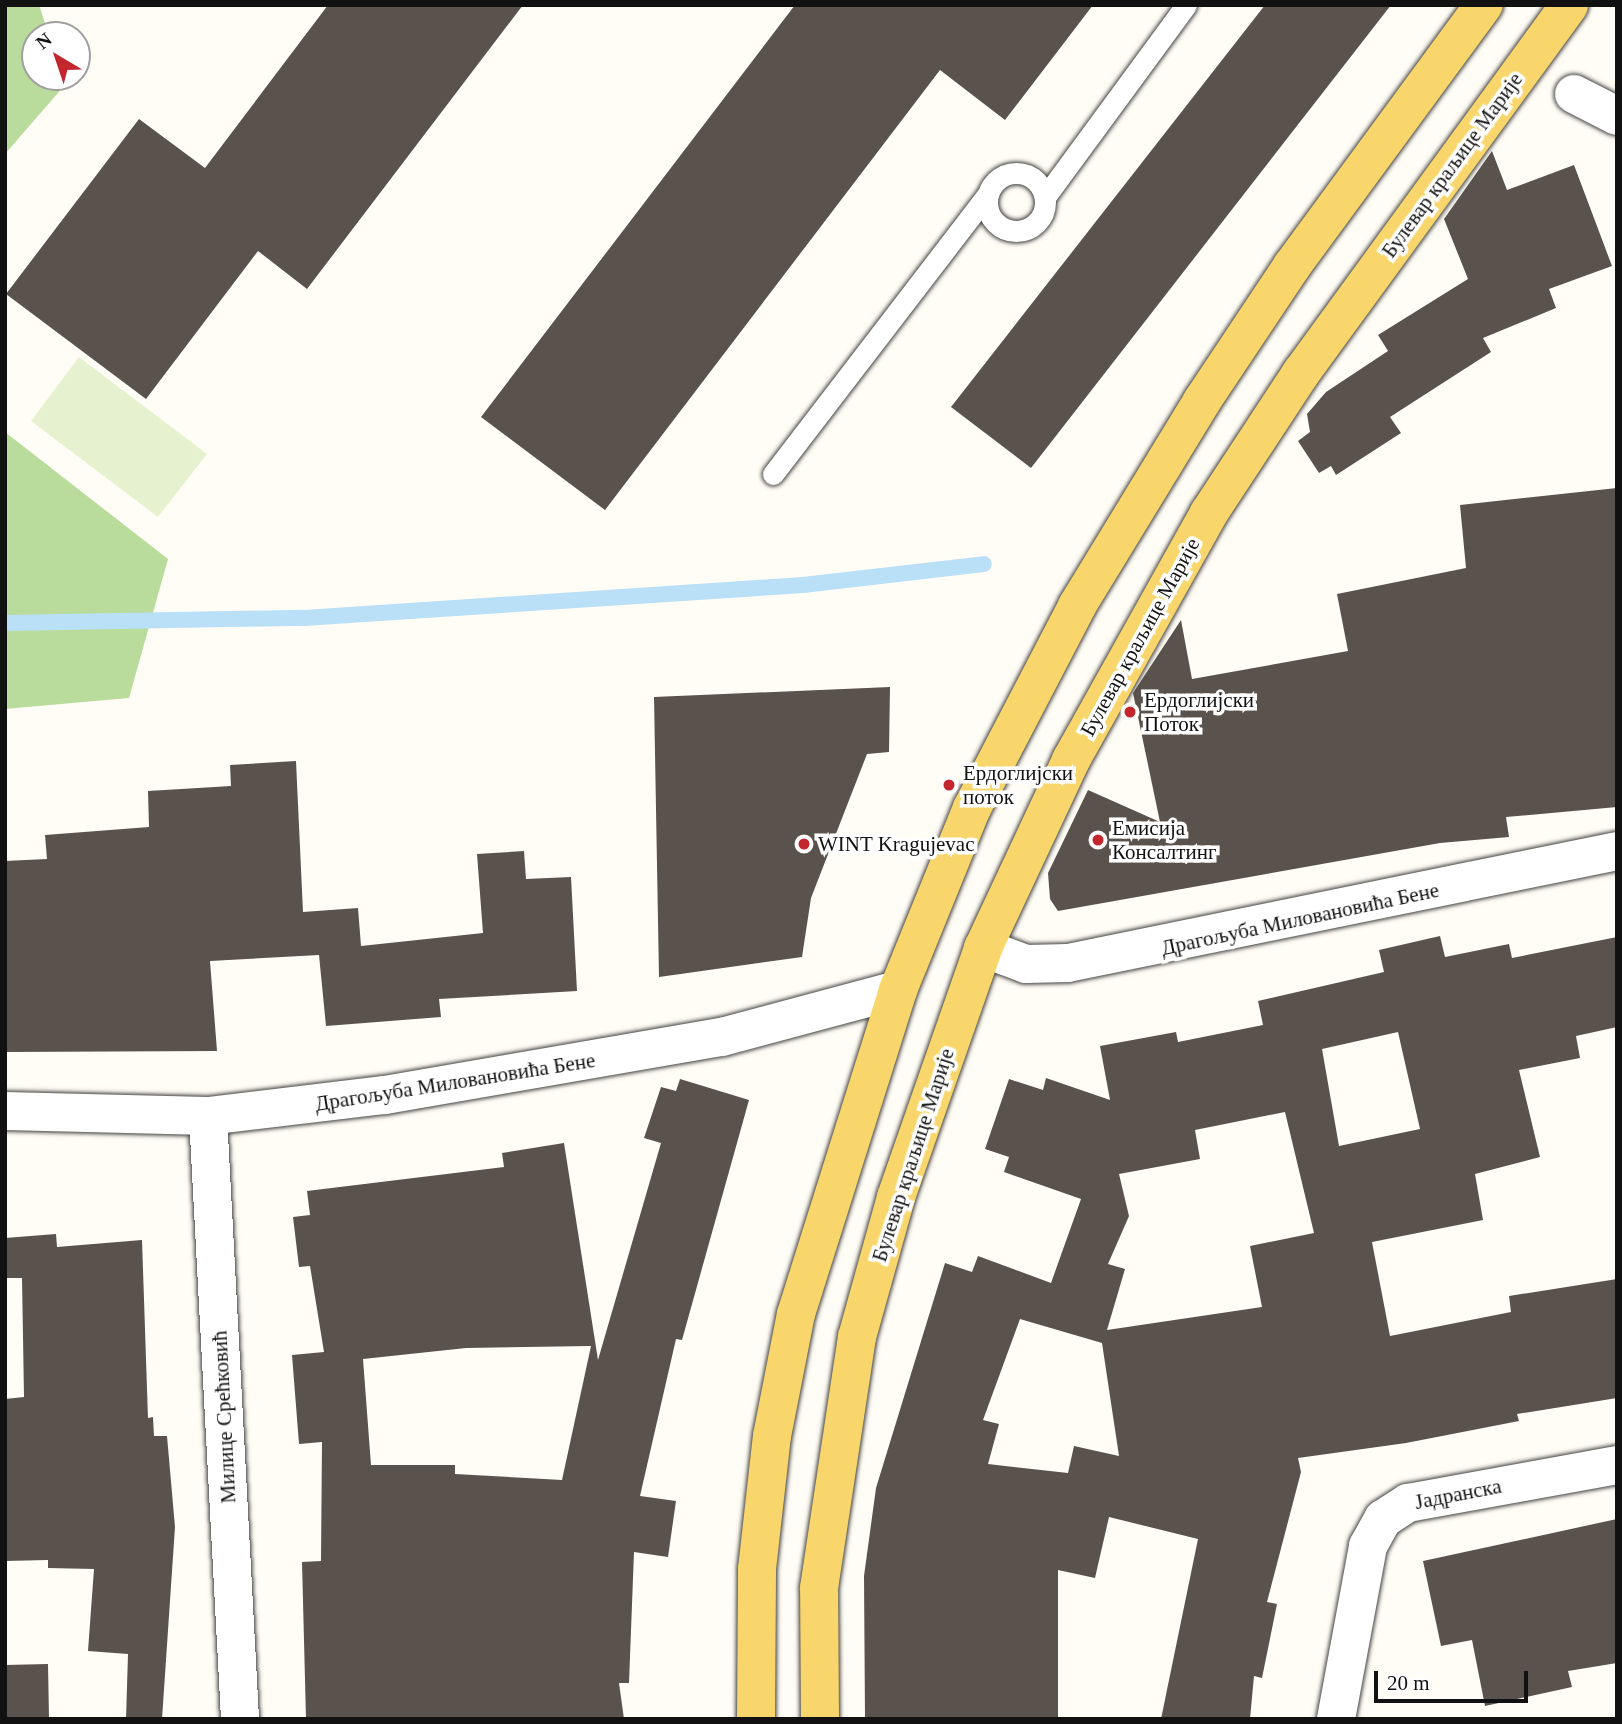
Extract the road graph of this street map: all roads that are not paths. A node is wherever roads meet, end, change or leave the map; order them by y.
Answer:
1 (1186, 5) edge
2 (1484, 5) edge
3 (1569, 5) edge
4 (1574, 94) dead end
5 (1617, 116) edge
6 (988, 194) junction
7 (1045, 197) junction
8 (773, 474) dead end
9 (1617, 851) edge
10 (983, 948) junction
11 (898, 990) junction
12 (5, 1111) edge
13 (208, 1116) junction
14 (1617, 1465) edge
15 (240, 1719) edge
16 (756, 1719) edge
17 (820, 1719) edge
18 (1336, 1719) edge

1 - 7 lane
2 - 11 main road
3 - 10 main road, Булевар краљице Марије
4 - 5 street
6 - 7 lane
6 - 7 lane
6 - 8 lane
9 - 10 street, Драгољуба Миловановића Бене
10 - 17 main road, Булевар краљице Марије
11 - 13 street, Драгољуба Миловановића Бене
11 - 16 main road
12 - 13 street, Драгољуба Миловановића Бене
13 - 15 street, Милице Срећковић
14 - 18 street, Јадранска

